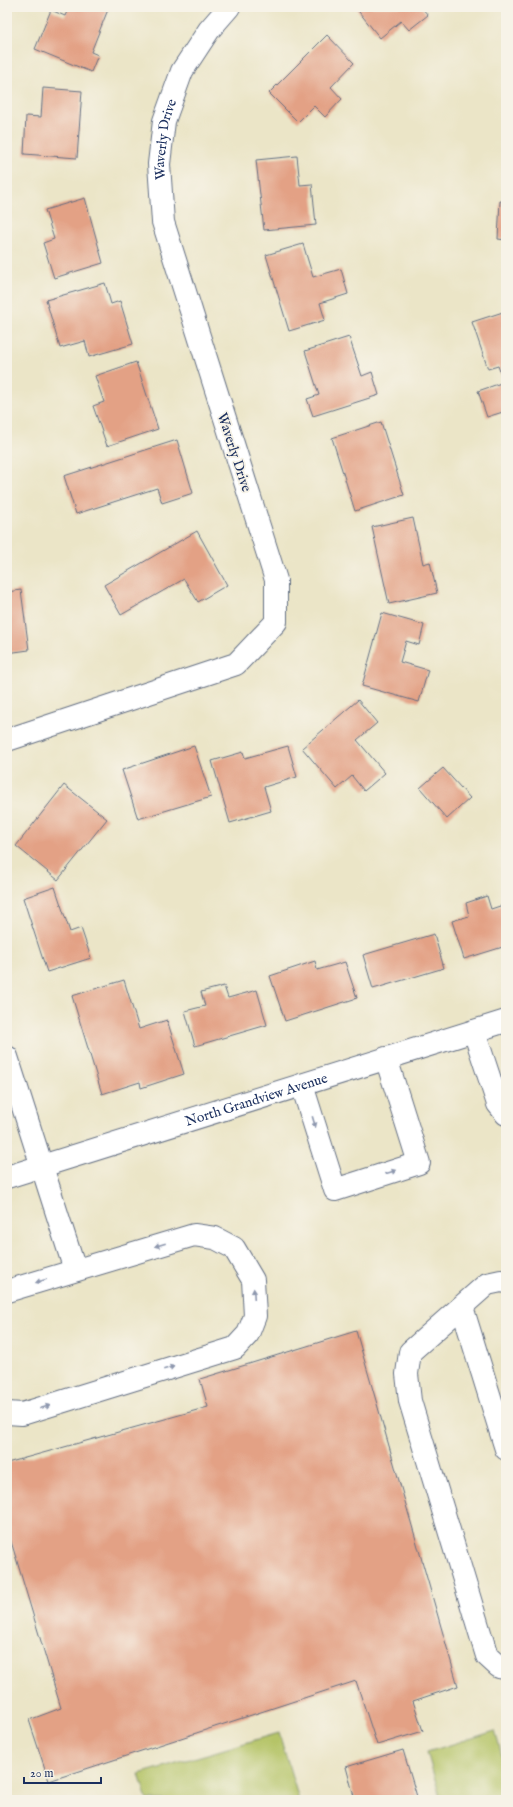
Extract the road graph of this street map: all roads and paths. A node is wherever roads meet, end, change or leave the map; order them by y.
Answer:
1 (229, 7) edge
2 (7, 740) edge
3 (506, 1021) edge
4 (474, 1031) junction
5 (7, 1057) edge
6 (386, 1058) junction
7 (302, 1085) junction
8 (506, 1114) edge
9 (42, 1166) junction
10 (7, 1177) edge
11 (75, 1270) junction
12 (506, 1282) edge
13 (7, 1291) edge
14 (462, 1307) junction
15 (7, 1413) edge
16 (506, 1449) edge
17 (506, 1668) edge

1 - 2 street, Waverly Drive
3 - 4 street, North Grandview Avenue
4 - 6 street, North Grandview Avenue
4 - 8 street
5 - 9 street
6 - 7 street, North Grandview Avenue
7 -> 6 street
7 - 9 street, North Grandview Avenue
9 - 10 street, North Grandview Avenue
9 - 11 street
11 -> 13 street
15 -> 11 street
12 - 14 street
14 - 16 street
14 - 17 street

